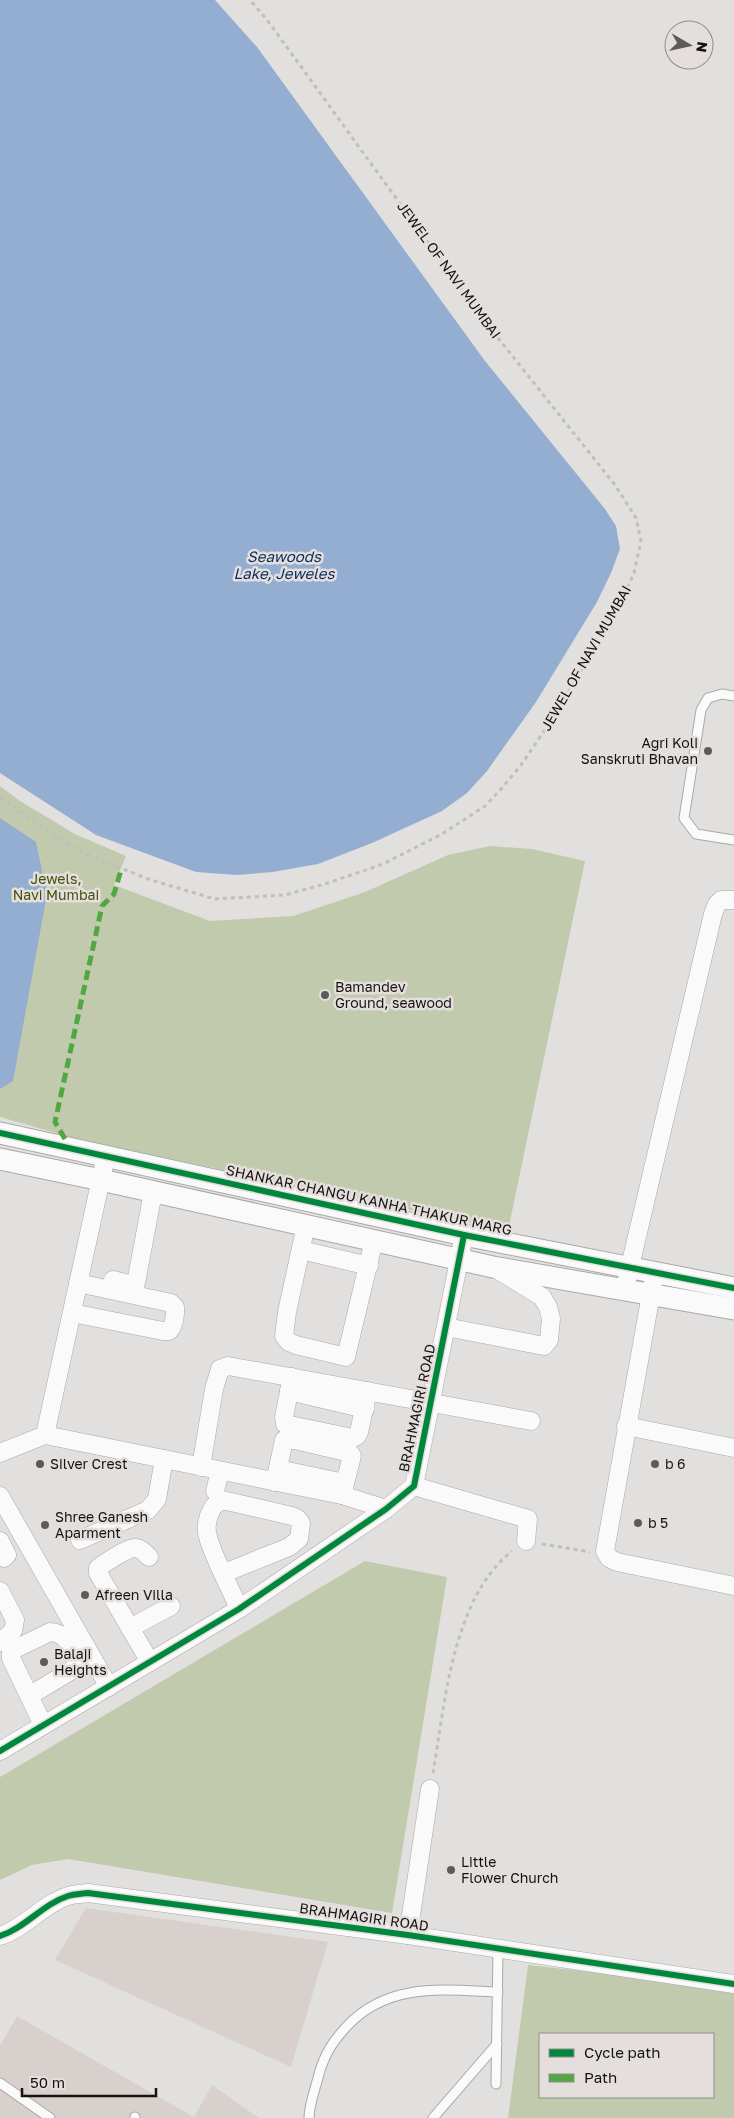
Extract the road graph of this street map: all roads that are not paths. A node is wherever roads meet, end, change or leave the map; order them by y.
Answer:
1 (734, 696) edge
2 (734, 840) edge
3 (734, 900) edge
4 (0, 1133) edge
5 (106, 1156) junction
6 (0, 1159) edge
7 (101, 1180) junction
8 (153, 1192) junction
9 (306, 1225) junction
10 (464, 1235) junction
11 (374, 1240) junction
12 (301, 1250) junction
13 (460, 1259) junction
14 (369, 1266) junction
15 (493, 1267) junction
16 (631, 1267) junction
17 (656, 1273) junction
18 (79, 1278) junction
19 (734, 1288) edge
20 (624, 1290) junction
21 (650, 1295) junction
22 (734, 1309) edge
23 (72, 1313) junction
24 (446, 1327) junction
25 (346, 1357) junction
26 (291, 1384) junction
27 (338, 1386) junction
28 (368, 1391) junction
29 (430, 1402) junction
30 (365, 1408) junction
31 (531, 1421) dead end
32 (626, 1426) junction
33 (45, 1435) junction
34 (734, 1448) edge
35 (0, 1453) edge
36 (164, 1460) junction
37 (201, 1467) junction
38 (220, 1471) junction
39 (276, 1476) junction
40 (414, 1486) junction
41 (344, 1489) junction
42 (215, 1491) dead end
43 (0, 1496) edge
44 (386, 1509) junction
45 (80, 1540) dead end
46 (526, 1541) road end
47 (149, 1557) dead end
48 (224, 1574) junction
49 (734, 1586) edge
50 (0, 1591) edge
51 (171, 1606) dead end
52 (239, 1609) junction
53 (130, 1628) junction
54 (0, 1642) edge
55 (150, 1662) junction
56 (109, 1687) junction
57 (29, 1696) dead end
58 (43, 1725) junction
59 (0, 1751) edge
60 (430, 1788) road end
61 (408, 1935) junction
62 (0, 1936) edge
63 (498, 1949) junction
64 (734, 1984) edge
65 (498, 1992) junction
66 (497, 2044) junction
67 (0, 2083) edge
68 (496, 2084) dead end
69 (50, 2118) edge
70 (309, 2118) edge
71 (434, 2118) edge

1 - 2 lane
3 - 16 street
4 - 5 street, SHANKAR CHANGU KANHA THAKUR MARG
5 - 7 street
5 - 10 street, SHANKAR CHANGU KANHA THAKUR MARG
6 - 7 street
7 - 8 street
7 - 18 street
8 - 9 street
8 - 18 street
9 - 11 street
9 - 12 street
10 - 13 street, BRAHMAGIRI ROAD
10 - 16 street, SHANKAR CHANGU KANHA THAKUR MARG
11 - 13 street
11 - 14 street
12 - 14 street
12 - 25 street
13 - 15 street
13 - 24 street, BRAHMAGIRI ROAD
14 - 25 street
15 - 20 street
15 - 24 street
16 - 17 street, SHANKAR CHANGU KANHA THAKUR MARG
16 - 20 street
17 - 19 street, SHANKAR CHANGU KANHA THAKUR MARG
17 - 21 street
18 - 23 street
18 - 23 street
20 - 21 street
21 - 22 street
21 - 32 street
23 - 33 street
24 - 29 street, BRAHMAGIRI ROAD
25 - 27 street
26 - 27 street
26 - 30 street
26 - 30 street
26 - 37 street
27 - 28 street
28 - 29 street
28 - 30 street
29 - 31 street
29 - 40 street, BRAHMAGIRI ROAD
32 - 34 street
32 - 49 street
33 - 35 street
33 - 36 street
36 - 37 street
36 - 45 street
37 - 38 street
38 - 39 street
38 - 42 street
39 - 41 street
39 - 41 street
40 - 44 street, BRAHMAGIRI ROAD
40 - 46 street
41 - 44 street
43 - 56 street
44 - 52 street, BRAHMAGIRI ROAD
47 - 53 street
48 - 48 street
48 - 52 street
50 - 54 street
51 - 53 street
52 - 55 street, BRAHMAGIRI ROAD
53 - 55 street
55 - 56 street, BRAHMAGIRI ROAD
56 - 58 street, BRAHMAGIRI ROAD
57 - 58 street
58 - 59 street, BRAHMAGIRI ROAD
60 - 61 street
61 - 62 street, BRAHMAGIRI ROAD
61 - 63 street, BRAHMAGIRI ROAD
63 - 64 street, BRAHMAGIRI ROAD
63 - 65 lane
65 - 66 lane
65 - 70 lane
66 - 68 lane
66 - 71 lane
67 - 69 lane

